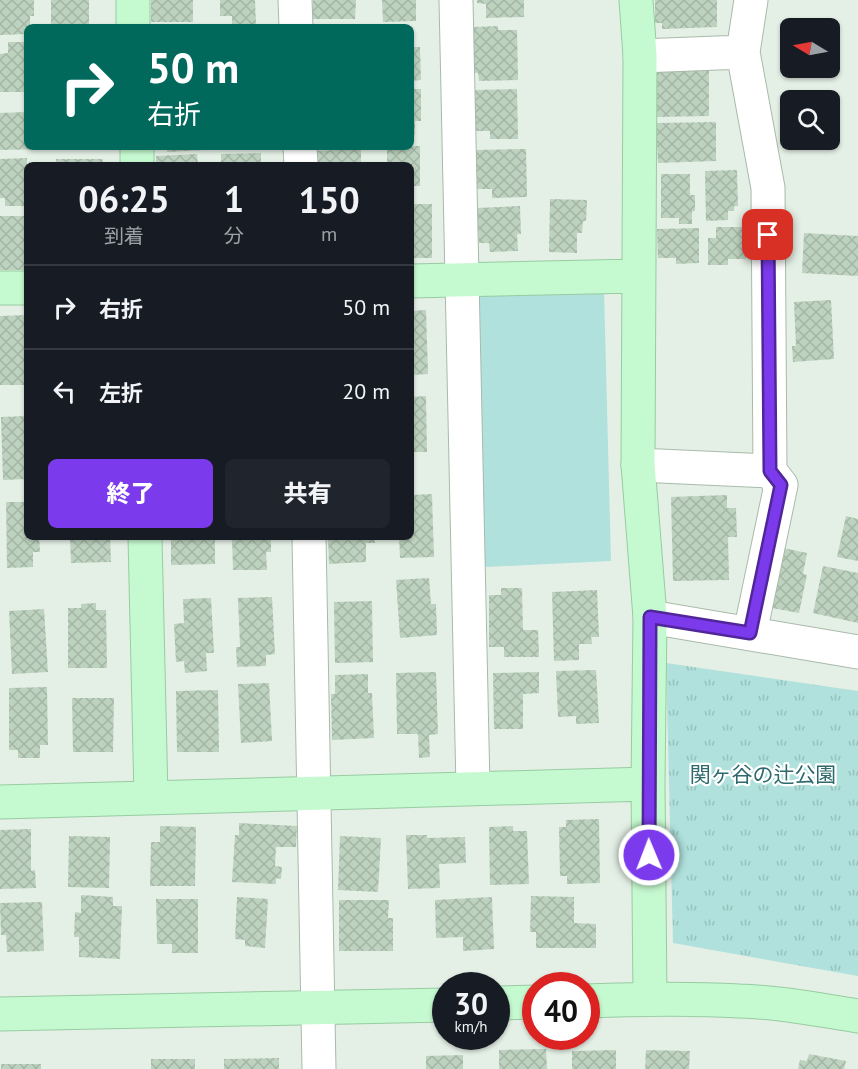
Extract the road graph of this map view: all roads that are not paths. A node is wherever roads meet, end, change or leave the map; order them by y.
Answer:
1 (133, 0) edge
2 (295, 0) edge
3 (456, 0) edge
4 (636, 0) edge
5 (750, 0) edge
6 (133, 24) edge
7 (296, 24) edge
8 (743, 52) junction
9 (640, 56) junction
10 (638, 276) junction
11 (462, 280) junction
12 (414, 281) edge
13 (0, 288) edge
14 (24, 288) edge
15 (639, 465) junction
16 (770, 471) junction
17 (145, 540) edge
18 (309, 540) edge
19 (650, 617) junction
20 (750, 633) junction
21 (858, 652) edge
22 (648, 784) junction
23 (473, 788) junction
24 (313, 794) junction
25 (151, 797) junction
26 (0, 802) edge
27 (651, 999) junction
28 (600, 1001) edge
29 (432, 1005) edge
30 (317, 1008) junction
31 (0, 1014) edge
32 (858, 1016) edge
33 (319, 1069) edge

1 - 6 street
2 - 7 street
3 - 11 street
4 - 9 street
5 - 8 street
8 - 9 street
8 - 16 street
9 - 10 street
10 - 11 street
10 - 15 street
11 - 12 street
11 - 23 street
13 - 14 street
15 - 16 street
15 - 19 street
16 - 20 street
17 - 25 street
18 - 24 street
19 - 20 street
19 - 22 street
20 - 21 street
22 - 23 street
22 - 27 street
23 - 24 street
24 - 25 street
24 - 30 street
25 - 26 street
27 - 28 street
27 - 32 street
29 - 30 street
30 - 31 street
30 - 33 street

